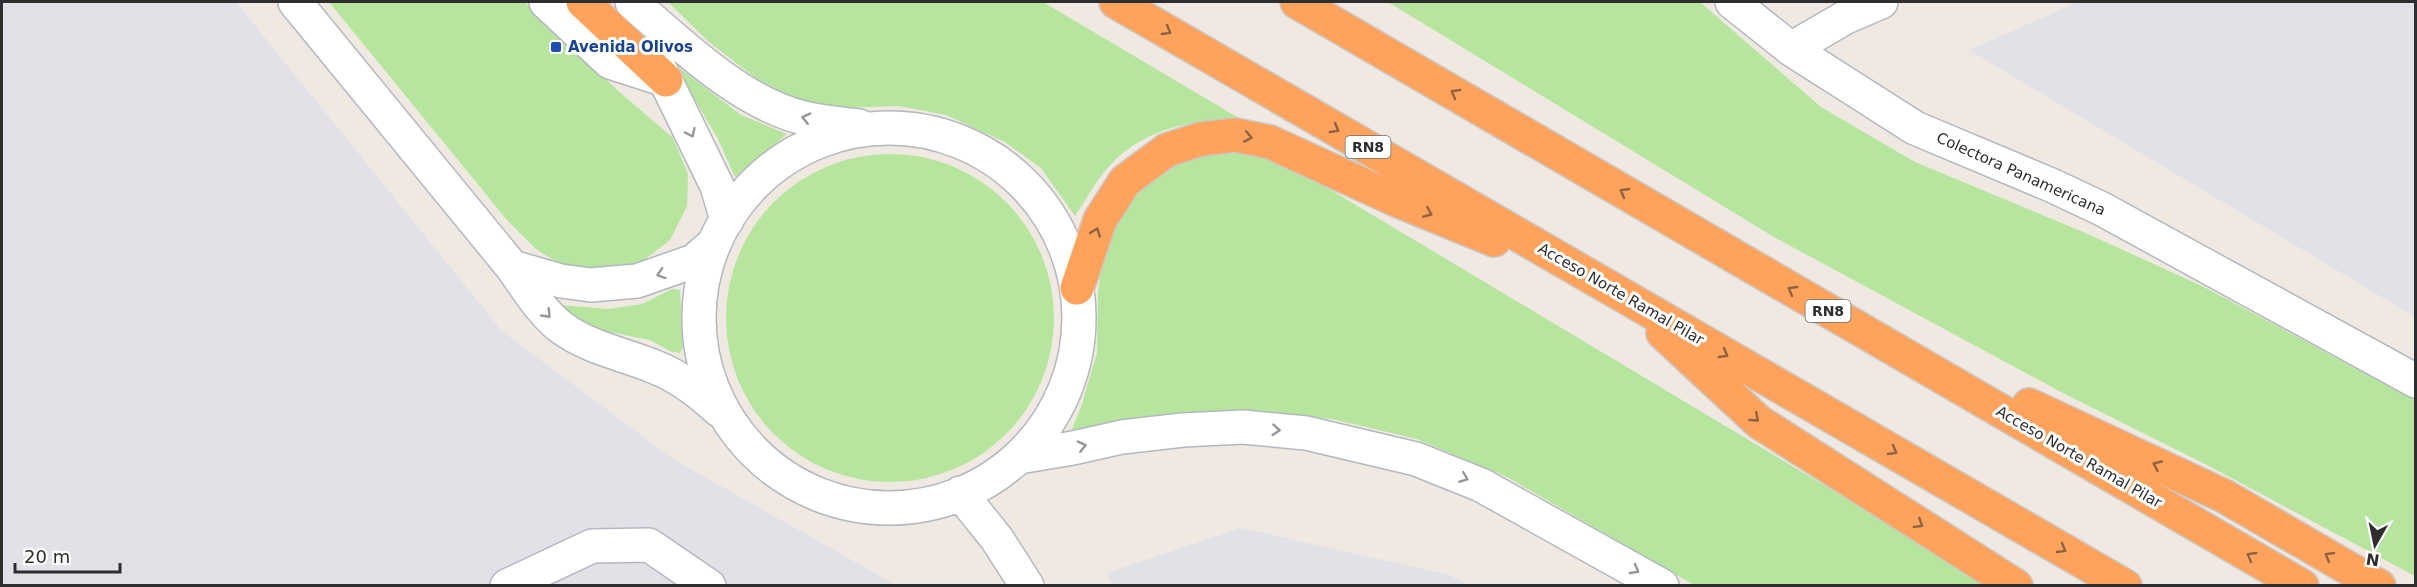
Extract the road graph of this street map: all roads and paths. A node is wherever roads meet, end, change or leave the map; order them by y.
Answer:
1 (296, 2) edge
2 (546, 2) edge
3 (583, 2) edge
4 (624, 2) edge
5 (632, 2) edge
6 (1116, 2) edge
7 (1297, 2) edge
8 (1310, 2) edge
9 (1732, 2) edge
10 (1881, 2) edge
11 (1354, 34) junction
12 (1791, 48) junction
13 (666, 80) junction
14 (885, 128) junction
15 (719, 233) junction
16 (512, 267) junction
17 (1077, 288) junction
18 (1619, 293) junction
19 (1830, 312) junction
20 (2415, 381) edge
21 (723, 413) junction
22 (1024, 456) junction
23 (960, 493) junction
24 (507, 585) edge
25 (709, 585) edge
26 (1027, 585) edge
27 (1662, 585) edge
28 (2016, 585) edge
29 (2125, 585) edge
30 (2302, 585) edge
31 (2379, 585) edge

1 - 16 street
2 - 13 street
3 - 13 highway
4 - 13 street
14 -> 5 street
6 -> 18 highway, Acceso Norte Ramal Pilar / RN8
7 - 11 highway, Acceso Norte Ramal Pilar / RN8
8 - 11 highway
9 - 12 street, Colectora Panamericana
10 - 12 street
19 -> 11 highway, Acceso Norte Ramal Pilar / RN8
12 - 20 street, Colectora Panamericana
13 -> 15 street
14 - 15 street
14 - 17 street
15 -> 16 street
15 - 21 street
16 -> 21 street
17 -> 18 highway
17 - 22 street
18 -> 28 highway
18 -> 29 highway, Acceso Norte Ramal Pilar / RN8
30 -> 19 highway, Acceso Norte Ramal Pilar / RN8
31 -> 19 highway
21 - 23 street
22 - 23 street
22 -> 27 street
23 - 26 street
24 - 25 street

